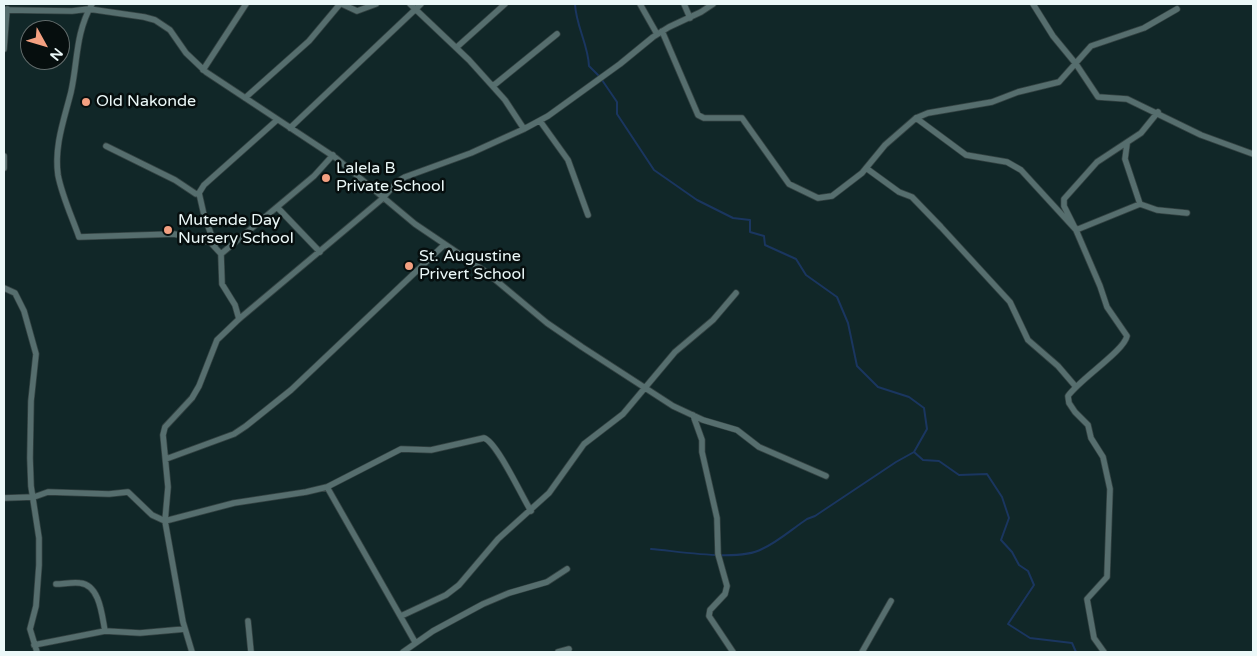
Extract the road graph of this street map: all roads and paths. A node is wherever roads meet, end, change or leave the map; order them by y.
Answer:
1 (246, 4) edge
2 (341, 4) edge
3 (376, 4) edge
4 (410, 4) edge
5 (422, 4) edge
6 (505, 4) edge
7 (640, 4) edge
8 (684, 4) edge
9 (713, 4) edge
10 (1036, 5) edge
11 (90, 6) edge
12 (5, 9) edge
13 (416, 9) junction
14 (1177, 9) dead end
15 (690, 18) junction
16 (660, 33) junction
17 (557, 34) dead end
18 (457, 47) junction
19 (4, 49) edge
20 (1076, 64) junction
21 (203, 70) junction
22 (493, 86) junction
23 (245, 98) junction
24 (1158, 112) junction
25 (916, 118) junction
26 (277, 120) junction
27 (540, 121) junction
28 (290, 128) junction
29 (524, 129) junction
30 (1127, 144) junction
31 (106, 146) dead end
32 (1253, 154) edge
33 (333, 155) junction
34 (4, 156) edge
35 (4, 168) edge
36 (866, 168) junction
37 (199, 193) junction
38 (382, 199) junction
39 (1140, 204) junction
40 (277, 206) junction
41 (1187, 213) dead end
42 (588, 215) dead end
43 (1076, 230) junction
44 (215, 245) junction
45 (444, 245) junction
46 (320, 252) junction
47 (221, 254) junction
48 (4, 288) edge
49 (736, 293) dead end
50 (239, 319) junction
51 (644, 387) junction
52 (1076, 388) junction
53 (694, 415) junction
54 (166, 459) junction
55 (826, 476) dead end
56 (327, 487) junction
57 (34, 497) junction
58 (4, 498) edge
59 (531, 511) junction
60 (165, 521) junction
61 (566, 569) dead end
62 (56, 584) dead end
63 (892, 601) dead end
64 (401, 616) junction
65 (248, 621) dead end
66 (185, 629) junction
67 (105, 631) junction
68 (415, 642) junction
69 (34, 645) junction
70 (568, 649) dead end
71 (37, 652) edge
72 (192, 652) edge
73 (251, 652) edge
74 (403, 652) edge
75 (558, 652) edge
76 (733, 652) edge
77 (862, 652) edge
78 (1104, 652) edge

1 - 21 street
2 - 3 street
2 - 23 street
4 - 13 street
5 - 13 street
6 - 18 street
7 - 16 street
8 - 15 street
9 - 15 street
10 - 20 street
11 - 12 street
11 - 21 street
11 - 44 street
12 - 19 street
13 - 18 street
13 - 28 street
14 - 20 street
15 - 16 street
16 - 27 street
16 - 36 street
17 - 22 street
18 - 22 street
20 - 24 street
20 - 25 street
21 - 23 street
22 - 29 street
23 - 26 street
24 - 30 street
24 - 32 street
25 - 36 street
25 - 43 street
26 - 28 street
26 - 37 street
27 - 29 street
27 - 42 street
28 - 33 street
29 - 38 street
30 - 39 street
30 - 43 street
31 - 37 street
33 - 38 street
33 - 40 street
34 - 35 street
36 - 52 street
37 - 44 street
38 - 45 street
38 - 46 street
39 - 41 street
39 - 43 street
40 - 46 street
40 - 47 street
43 - 52 street
44 - 47 street
45 - 51 street
45 - 54 street
46 - 50 street
47 - 50 street
48 - 57 street
49 - 51 street
50 - 54 street
51 - 53 street
51 - 59 street
52 - 78 street
53 - 55 street
53 - 76 street
54 - 60 street
56 - 59 street
56 - 60 street
56 - 64 street
57 - 58 street
57 - 60 street
57 - 69 street
59 - 64 street
60 - 66 street
61 - 68 street
62 - 67 street
63 - 77 street
64 - 68 street
65 - 73 street
66 - 67 street
66 - 72 street
67 - 69 street
68 - 74 street
69 - 71 street
70 - 75 street

